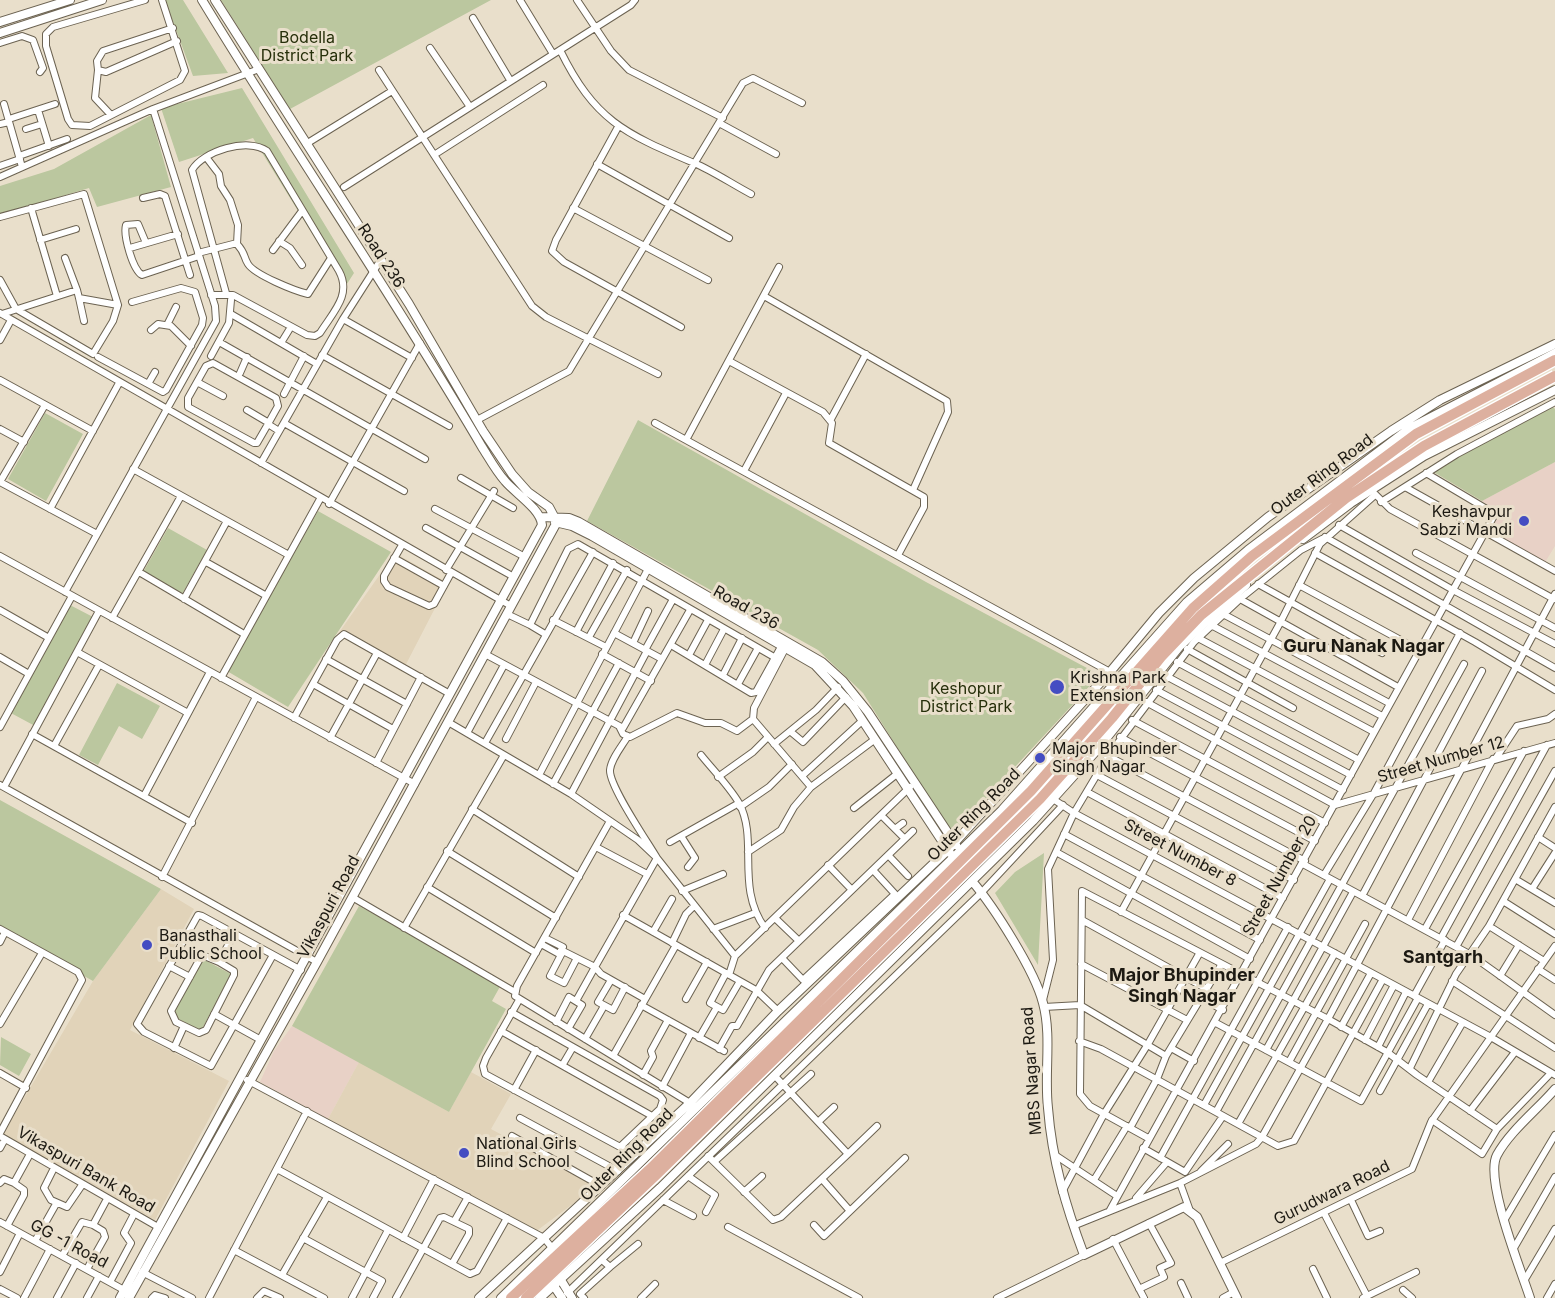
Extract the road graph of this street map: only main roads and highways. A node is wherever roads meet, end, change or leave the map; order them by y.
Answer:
1 (1555, 360) edge
2 (1555, 376) edge
3 (511, 1298) edge
4 (526, 1298) edge

1 - 3 main road, Outer Ring Road, bridge
2 - 4 main road, Outer Ring Road, bridge

